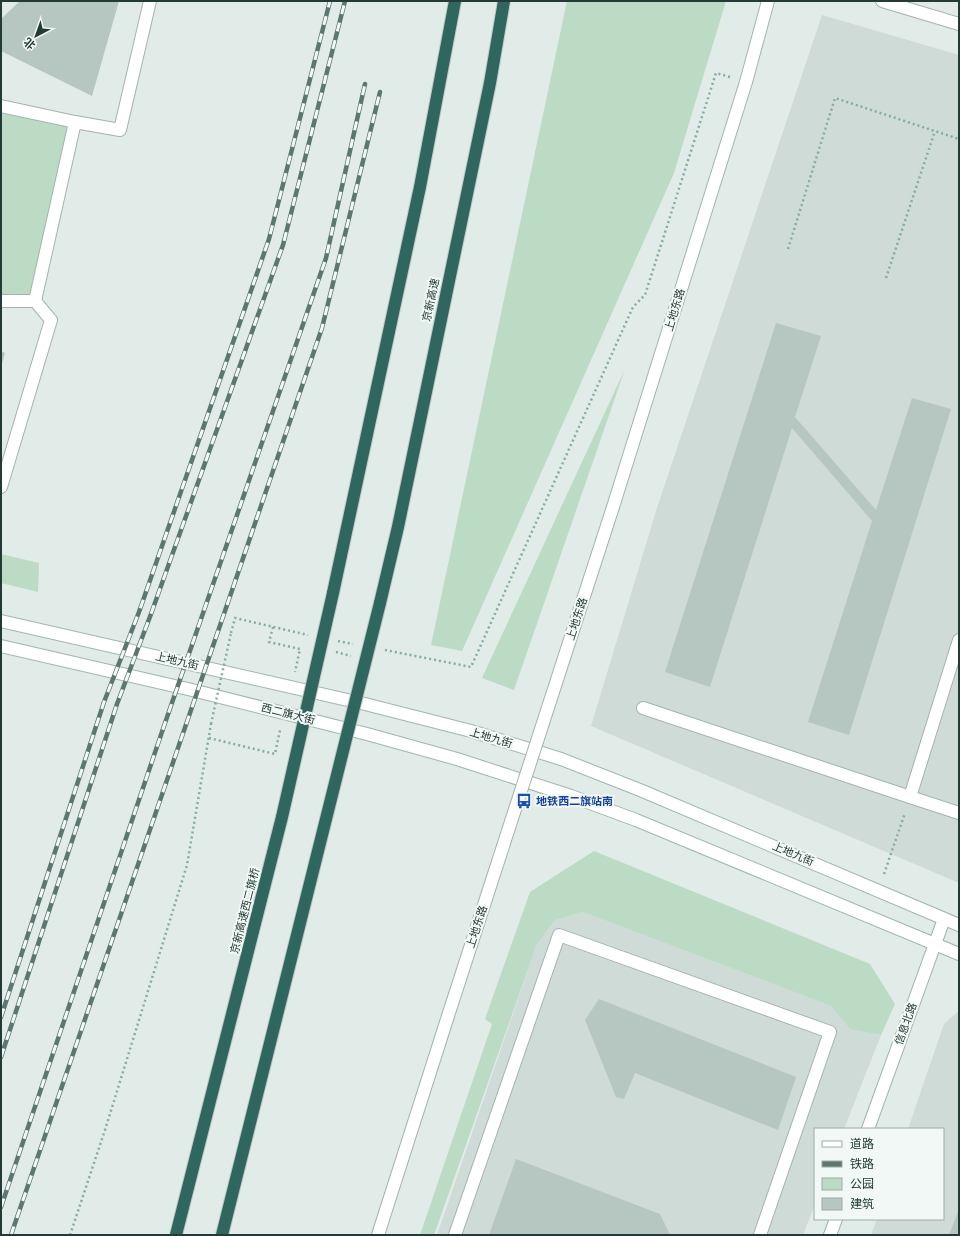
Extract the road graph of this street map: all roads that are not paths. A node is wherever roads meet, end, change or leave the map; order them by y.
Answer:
1 (150, 1) edge
2 (455, 1) edge
3 (504, 1) edge
4 (768, 1) edge
5 (882, 1) edge
6 (959, 24) edge
7 (1, 106) edge
8 (75, 122) junction
9 (1, 301) edge
10 (35, 301) junction
11 (1, 487) edge
12 (1, 621) edge
13 (959, 640) edge
14 (1, 646) edge
15 (642, 708) dead end
16 (910, 797) junction
17 (959, 813) edge
18 (944, 919) junction
19 (959, 925) edge
20 (935, 943) junction
21 (959, 954) edge
22 (868, 1128) edge
23 (836, 1220) edge
24 (176, 1235) edge
25 (222, 1235) edge
26 (378, 1235) edge
27 (455, 1235) edge
28 (760, 1235) edge
29 (830, 1235) edge

1 - 8 main road
2 - 24 highway, 京新高速西二旗桥, bridge
3 - 25 highway, 京新高速, bridge
4 - 26 main road, 上地东路, bridge
5 - 6 main road
7 - 8 main road
8 - 10 main road
9 - 10 main road
10 - 11 main road
12 - 18 main road, 上地九街
13 - 16 main road
14 - 20 main road, 西二旗大街
15 - 16 main road
16 - 17 main road
18 - 19 main road, 上地九街
18 - 20 main road, 信息北路
20 - 21 main road
20 - 22 main road, 信息北路
23 - 29 main road
27 - 28 main road

